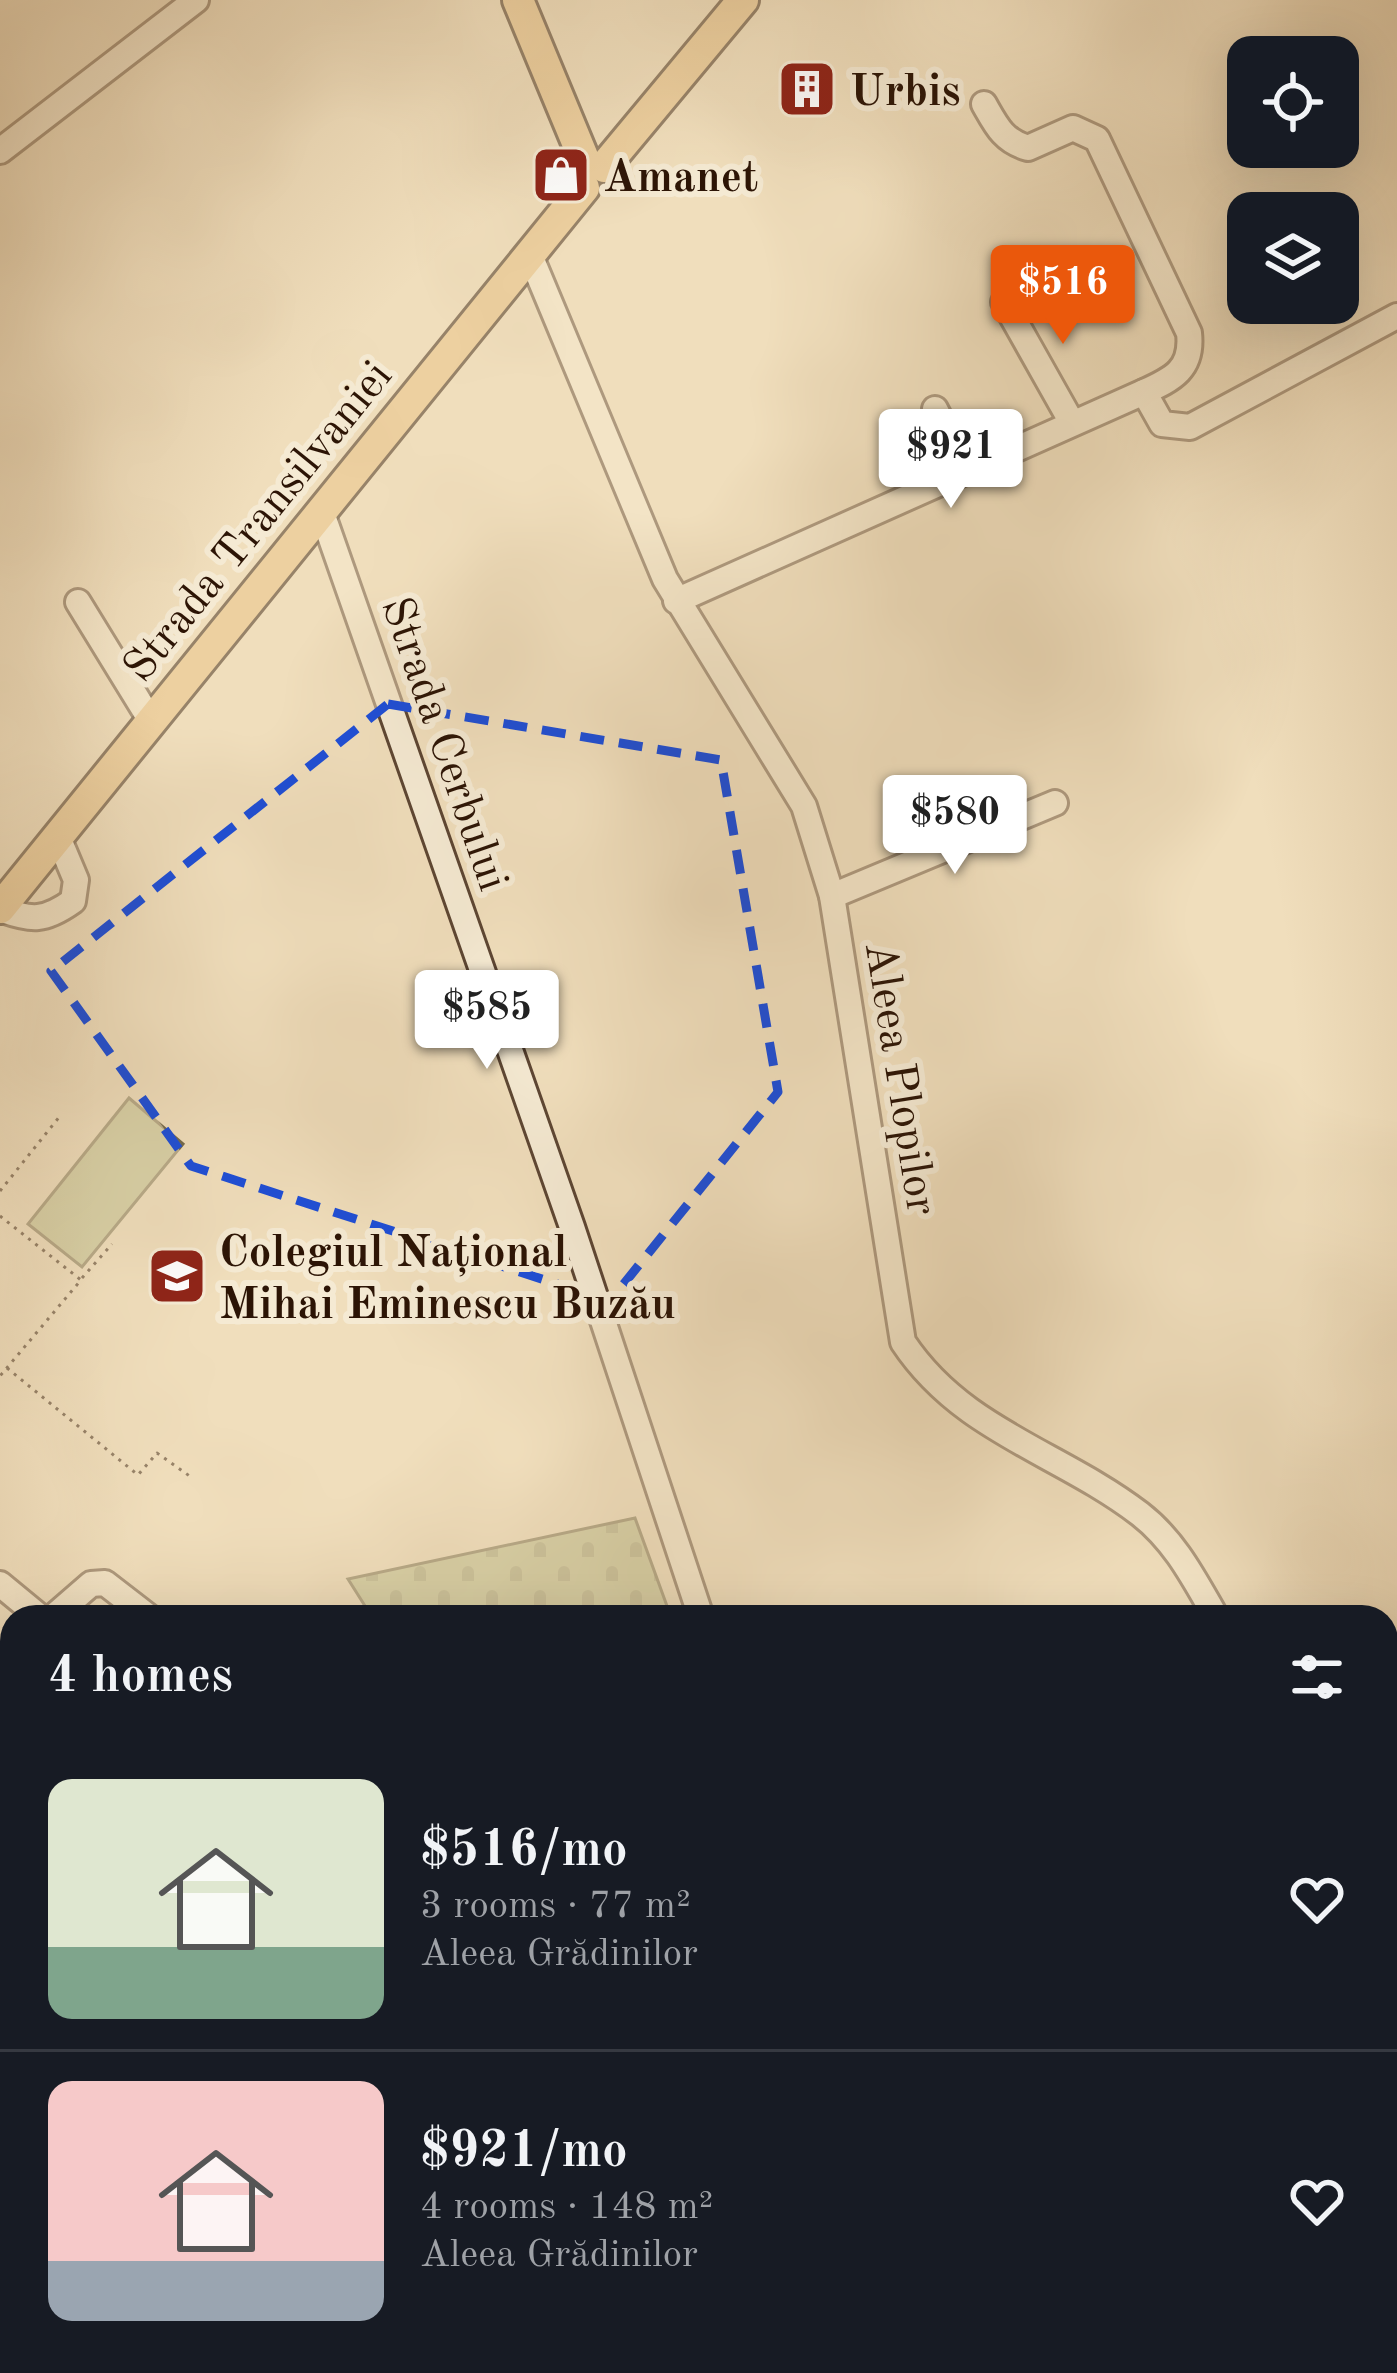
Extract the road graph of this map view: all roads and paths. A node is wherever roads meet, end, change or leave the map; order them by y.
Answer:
1 (196, 0) edge
2 (518, 0) edge
3 (743, 0) edge
4 (984, 104) dead end
5 (0, 152) edge
6 (591, 173) junction
7 (530, 255) junction
8 (1004, 302) dead end
9 (1397, 316) edge
10 (1144, 392) junction
11 (935, 409) dead end
12 (1071, 421) junction
13 (967, 471) junction
14 (321, 510) junction
15 (676, 601) junction
16 (78, 602) dead end
17 (151, 721) junction
18 (1055, 802) dead end
19 (58, 837) junction
20 (832, 896) junction
21 (0, 909) edge
22 (60, 1115) dead end
23 (0, 1191) edge
24 (0, 1216) edge
25 (112, 1244) dead end
26 (81, 1280) junction
27 (7, 1368) junction
28 (0, 1376) edge
29 (191, 1477) dead end
30 (0, 1584) edge
31 (25, 1605) edge
32 (67, 1605) edge
33 (133, 1605) edge
34 (697, 1605) edge
35 (1209, 1605) edge

1 - 5 street
2 - 6 main road
3 - 6 main road, Strada Transilvaniei
4 - 10 street
6 - 7 main road, Strada Transilvaniei
7 - 14 main road, Strada Transilvaniei
7 - 15 street, Aleea Plopilor
8 - 12 street
9 - 10 street
10 - 12 street
11 - 13 street
12 - 13 street
13 - 15 street
14 - 17 main road, Strada Transilvaniei
14 - 34 street, Strada Cerbului
15 - 20 street, Aleea Plopilor
16 - 17 street
17 - 19 main road, Strada Transilvaniei
18 - 20 street
19 - 21 main road, Strada Transilvaniei
19 - 21 street
20 - 35 street, Aleea Plopilor
22 - 23 path
24 - 26 path
25 - 26 path
26 - 27 path
27 - 28 path
27 - 29 path
30 - 31 street
32 - 33 street

